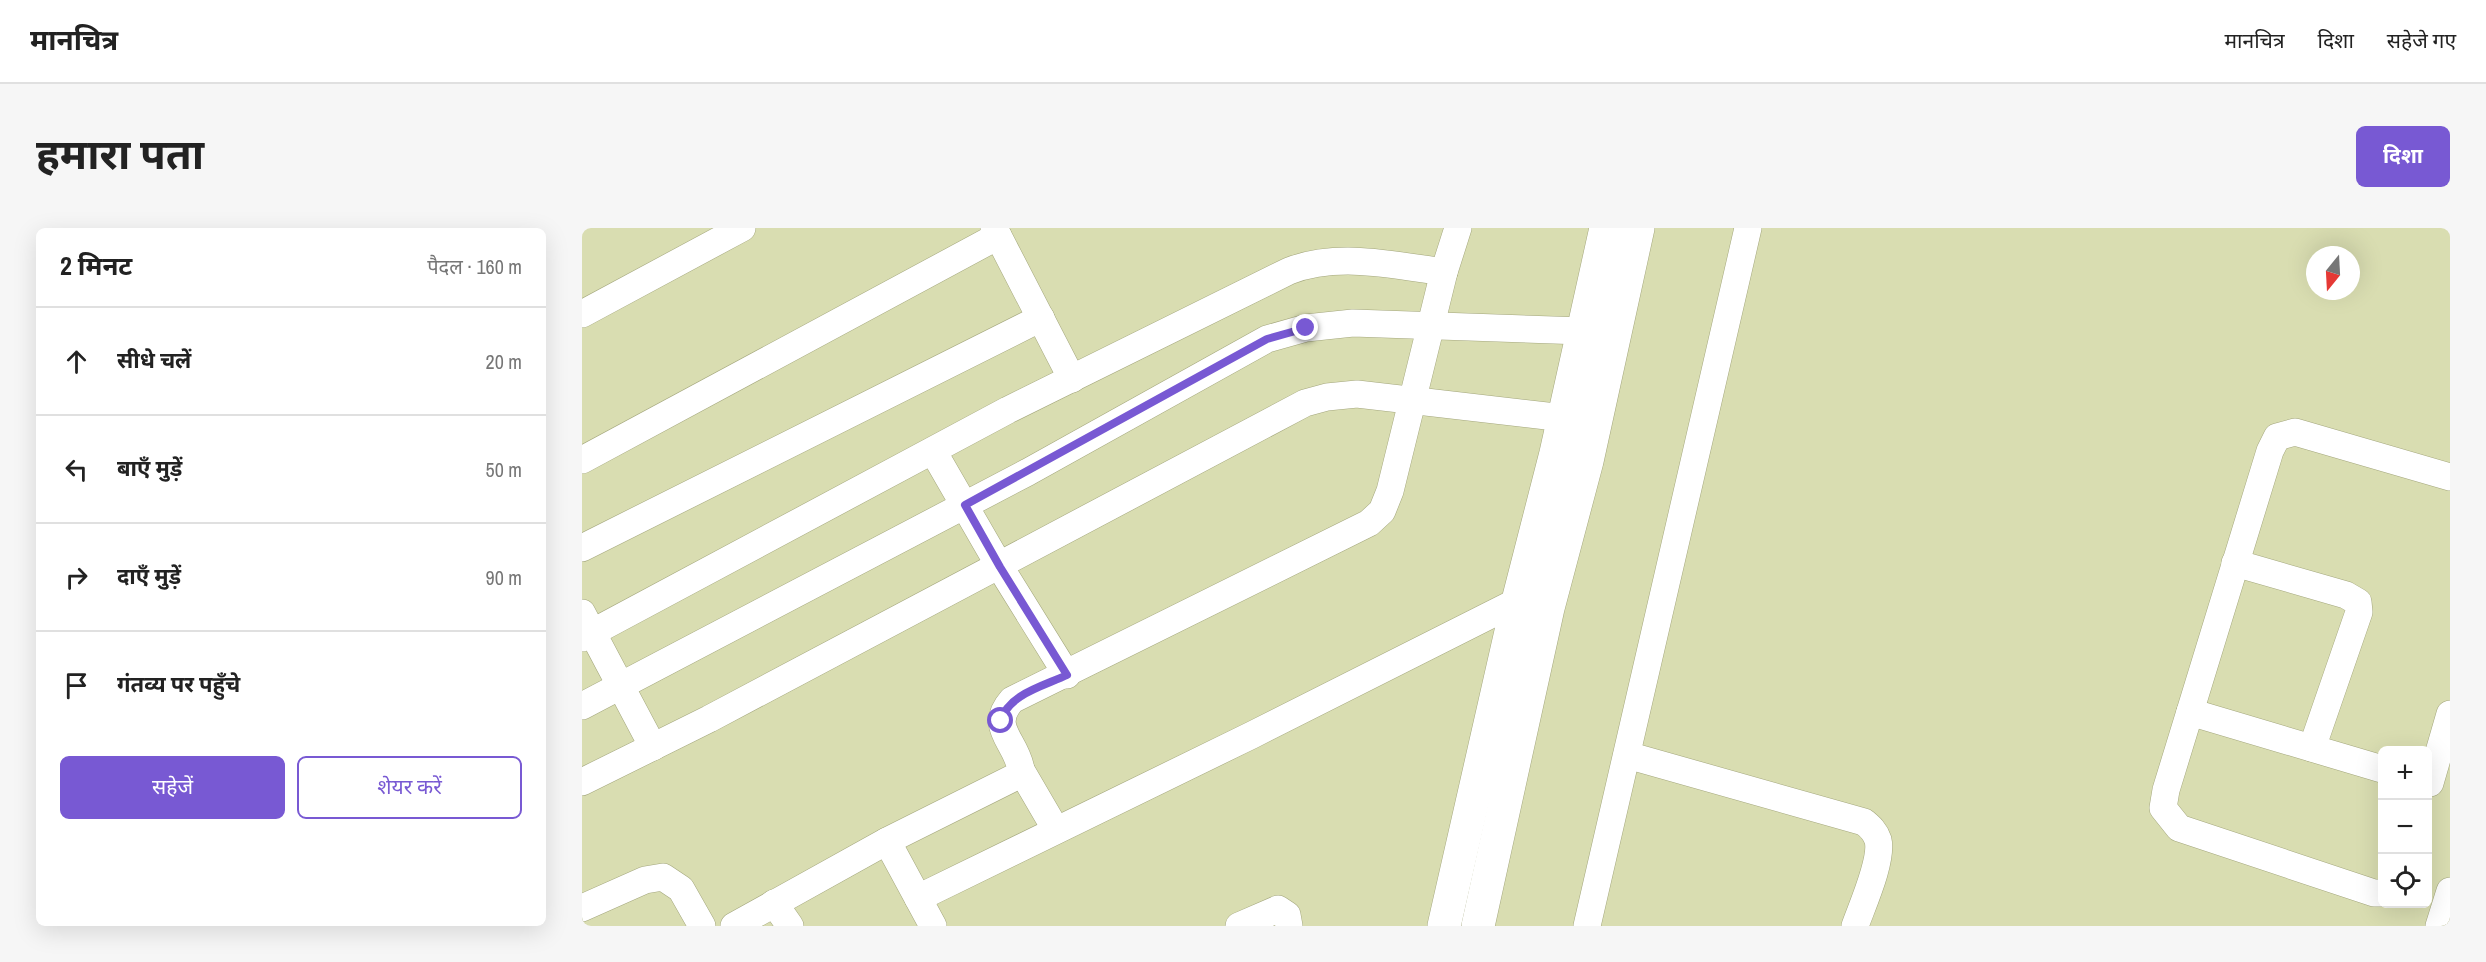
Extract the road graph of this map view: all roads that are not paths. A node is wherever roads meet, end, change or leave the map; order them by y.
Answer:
1 (742, 228) edge
2 (1458, 228) edge
3 (1606, 228) edge
4 (1638, 228) edge
5 (1748, 228) edge
6 (996, 232) edge
7 (1444, 272) junction
8 (582, 314) edge
9 (1041, 318) junction
10 (1432, 326) junction
11 (1582, 331) junction
12 (1072, 379) junction
13 (1414, 399) junction
14 (1579, 421) junction
15 (933, 450) junction
16 (582, 460) edge
17 (2450, 477) edge
18 (965, 505) junction
19 (582, 548) edge
20 (2235, 563) junction
21 (1000, 567) junction
22 (1518, 601) junction
23 (585, 628) edge
24 (1067, 675) junction
25 (622, 686) junction
26 (582, 706) edge
27 (2190, 712) junction
28 (2450, 714) edge
29 (653, 747) junction
30 (2312, 748) junction
31 (1627, 755) junction
32 (2378, 768) edge
33 (1021, 770) junction
34 (582, 782) edge
35 (2434, 787) edge
36 (1056, 830) junction
37 (887, 841) junction
38 (2450, 891) edge
39 (2378, 893) edge
40 (918, 898) junction
41 (774, 903) junction
42 (582, 908) edge
43 (702, 926) edge
44 (734, 926) edge
45 (790, 926) edge
46 (933, 926) edge
47 (1239, 926) edge
48 (1288, 926) edge
49 (1444, 926) edge
50 (1478, 926) edge
51 (1587, 926) edge
52 (1855, 926) edge
53 (2439, 926) edge

1 - 8 street
2 - 7 street
3 - 11 main road
4 - 14 main road
5 - 31 street
6 - 9 street
6 - 16 street
7 - 10 street
7 - 12 street
9 - 12 street
9 - 19 street
10 - 11 street
10 - 13 street
10 - 18 street
11 - 14 main road
12 - 15 street
13 - 14 street
13 - 21 street
13 - 24 street
14 - 22 main road
14 - 50 main road
15 - 18 street
15 - 23 street
17 - 20 street
18 - 21 street
18 - 25 street
20 - 27 street
20 - 30 street
21 - 24 street
21 - 29 street
22 - 36 street
22 - 49 main road
23 - 25 street
24 - 33 street
25 - 26 street
25 - 29 street
27 - 30 street
27 - 39 street
28 - 35 street
29 - 34 street
30 - 32 street
31 - 51 street
31 - 52 street
33 - 36 street
33 - 37 street
36 - 40 street
37 - 40 street
37 - 41 street
38 - 53 street
40 - 46 street
41 - 44 street
41 - 45 street
42 - 43 street
47 - 48 street

